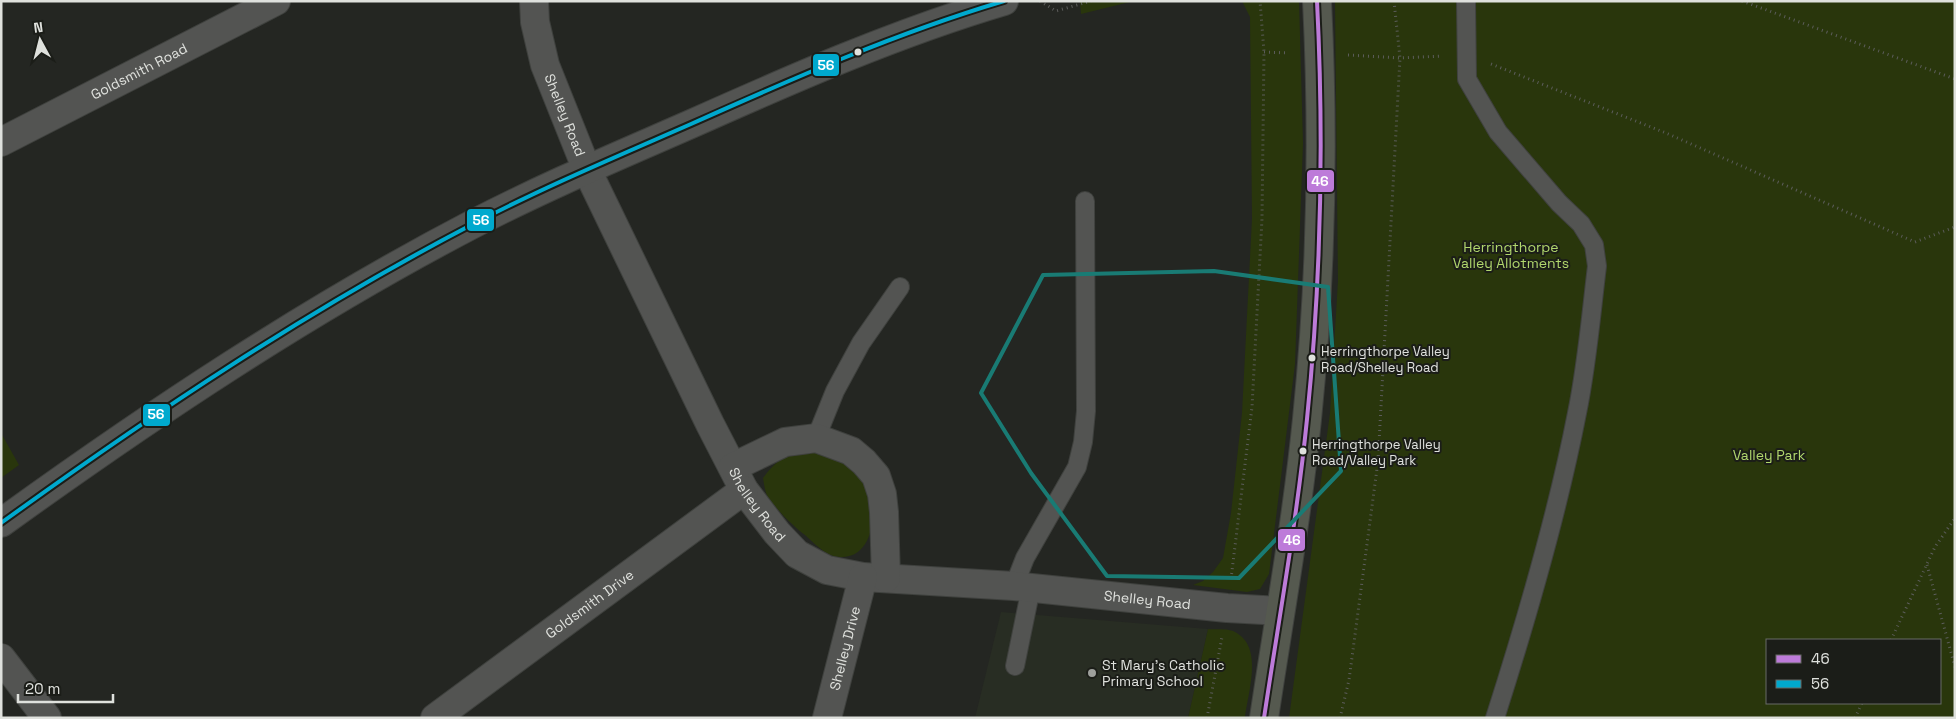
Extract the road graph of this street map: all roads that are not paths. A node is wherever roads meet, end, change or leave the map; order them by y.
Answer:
1 (276, 1) edge
2 (534, 1) edge
3 (1004, 1) edge
4 (1317, 1) edge
5 (1466, 1) edge
6 (1, 142) edge
7 (587, 170) junction
8 (1085, 202) dead end
9 (900, 287) dead end
10 (816, 438) junction
11 (739, 478) junction
12 (1, 523) edge
13 (874, 578) junction
14 (1023, 587) junction
15 (1280, 611) junction
16 (1, 658) edge
17 (1015, 666) dead end
18 (46, 718) edge
19 (435, 718) edge
20 (826, 718) edge
21 (1264, 718) edge
22 (1495, 718) edge

1 - 6 street, Goldsmith Road
2 - 7 street, Shelley Road
3 - 7 street
4 - 15 main road
5 - 22 lane
7 - 11 street, Shelley Road
7 - 12 street
8 - 14 lane
9 - 10 lane
10 - 11 street
10 - 13 street
11 - 13 street, Shelley Road
11 - 19 street, Goldsmith Drive
13 - 14 street, Shelley Road
13 - 20 street, Shelley Drive
14 - 15 street, Shelley Road
14 - 17 lane
15 - 21 main road
16 - 18 street

